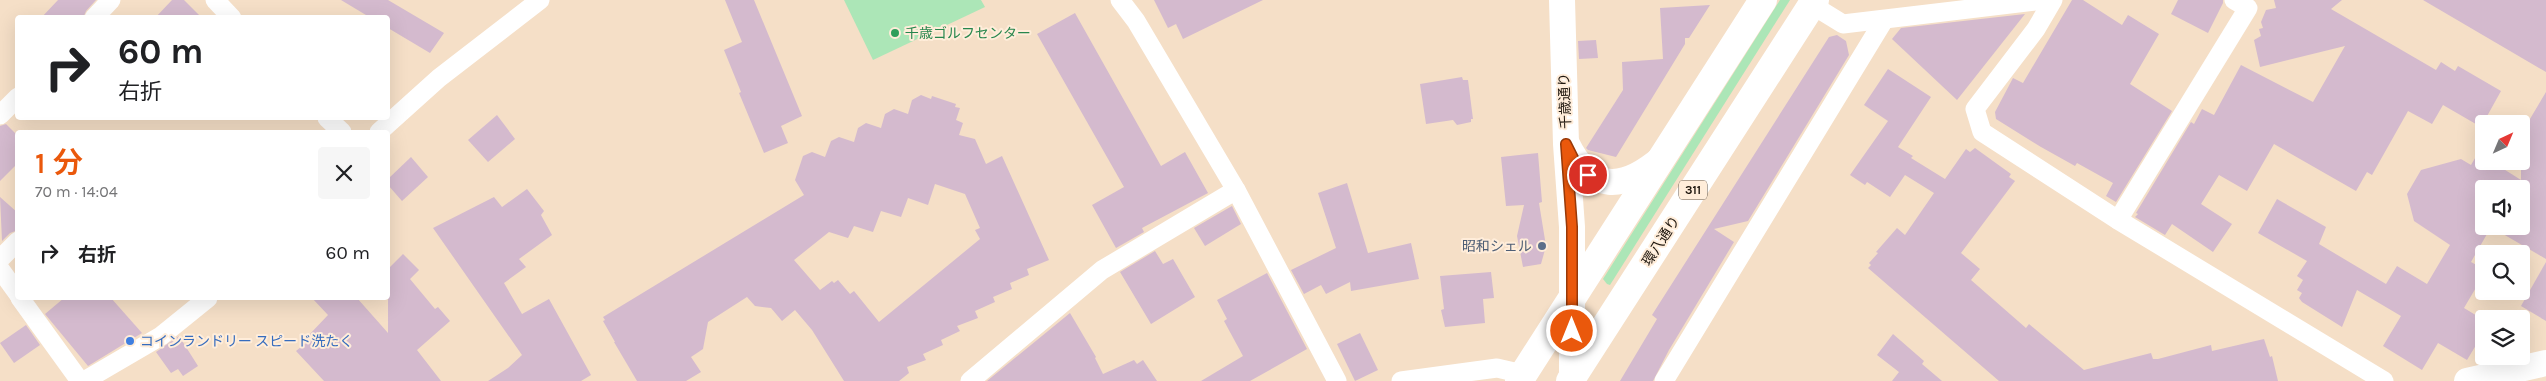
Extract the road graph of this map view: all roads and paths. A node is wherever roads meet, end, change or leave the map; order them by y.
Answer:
1 (111, 0) edge
2 (215, 0) edge
3 (540, 0) edge
4 (1120, 0) edge
5 (1562, 0) edge
6 (1763, 0) edge
7 (2045, 0) edge
8 (2053, 0) edge
9 (2234, 0) edge
10 (1813, 2) edge
11 (97, 15) edge
12 (229, 15) edge
13 (1884, 20) junction
14 (15, 100) edge
15 (0, 115) edge
16 (329, 120) edge
17 (340, 130) edge
18 (381, 130) edge
19 (1566, 144) junction
20 (1662, 158) junction
21 (1236, 190) junction
22 (2118, 220) junction
23 (15, 244) edge
24 (0, 259) edge
25 (0, 269) edge
26 (15, 290) edge
27 (1571, 299) junction
28 (21, 300) edge
29 (206, 300) edge
30 (2546, 363) edge
31 (1521, 377) edge
32 (1571, 380) edge
33 (80, 381) edge
34 (84, 381) edge
35 (970, 381) edge
36 (1337, 381) edge
37 (1401, 381) edge
38 (1664, 381) edge
39 (2384, 381) edge
40 (2467, 381) edge

1 - 11 street
2 - 12 street
3 - 18 street
4 - 21 street
5 - 19 street, 千歳通り
6 - 20 main road
7 - 13 street
8 - 22 street
9 - 22 street
10 - 13 street
10 - 32 main road, 環八通り / 311
13 - 38 street
14 - 15 street
16 - 17 street
19 - 20 street
19 - 27 street, 千歳通り
20 - 27 main road
21 - 35 street
21 - 36 street
22 - 39 street
23 - 24 street
25 - 26 street
27 - 31 main road
27 - 32 street, 千歳通り
28 - 33 street
29 - 34 street
30 - 40 street
31 - 37 street

